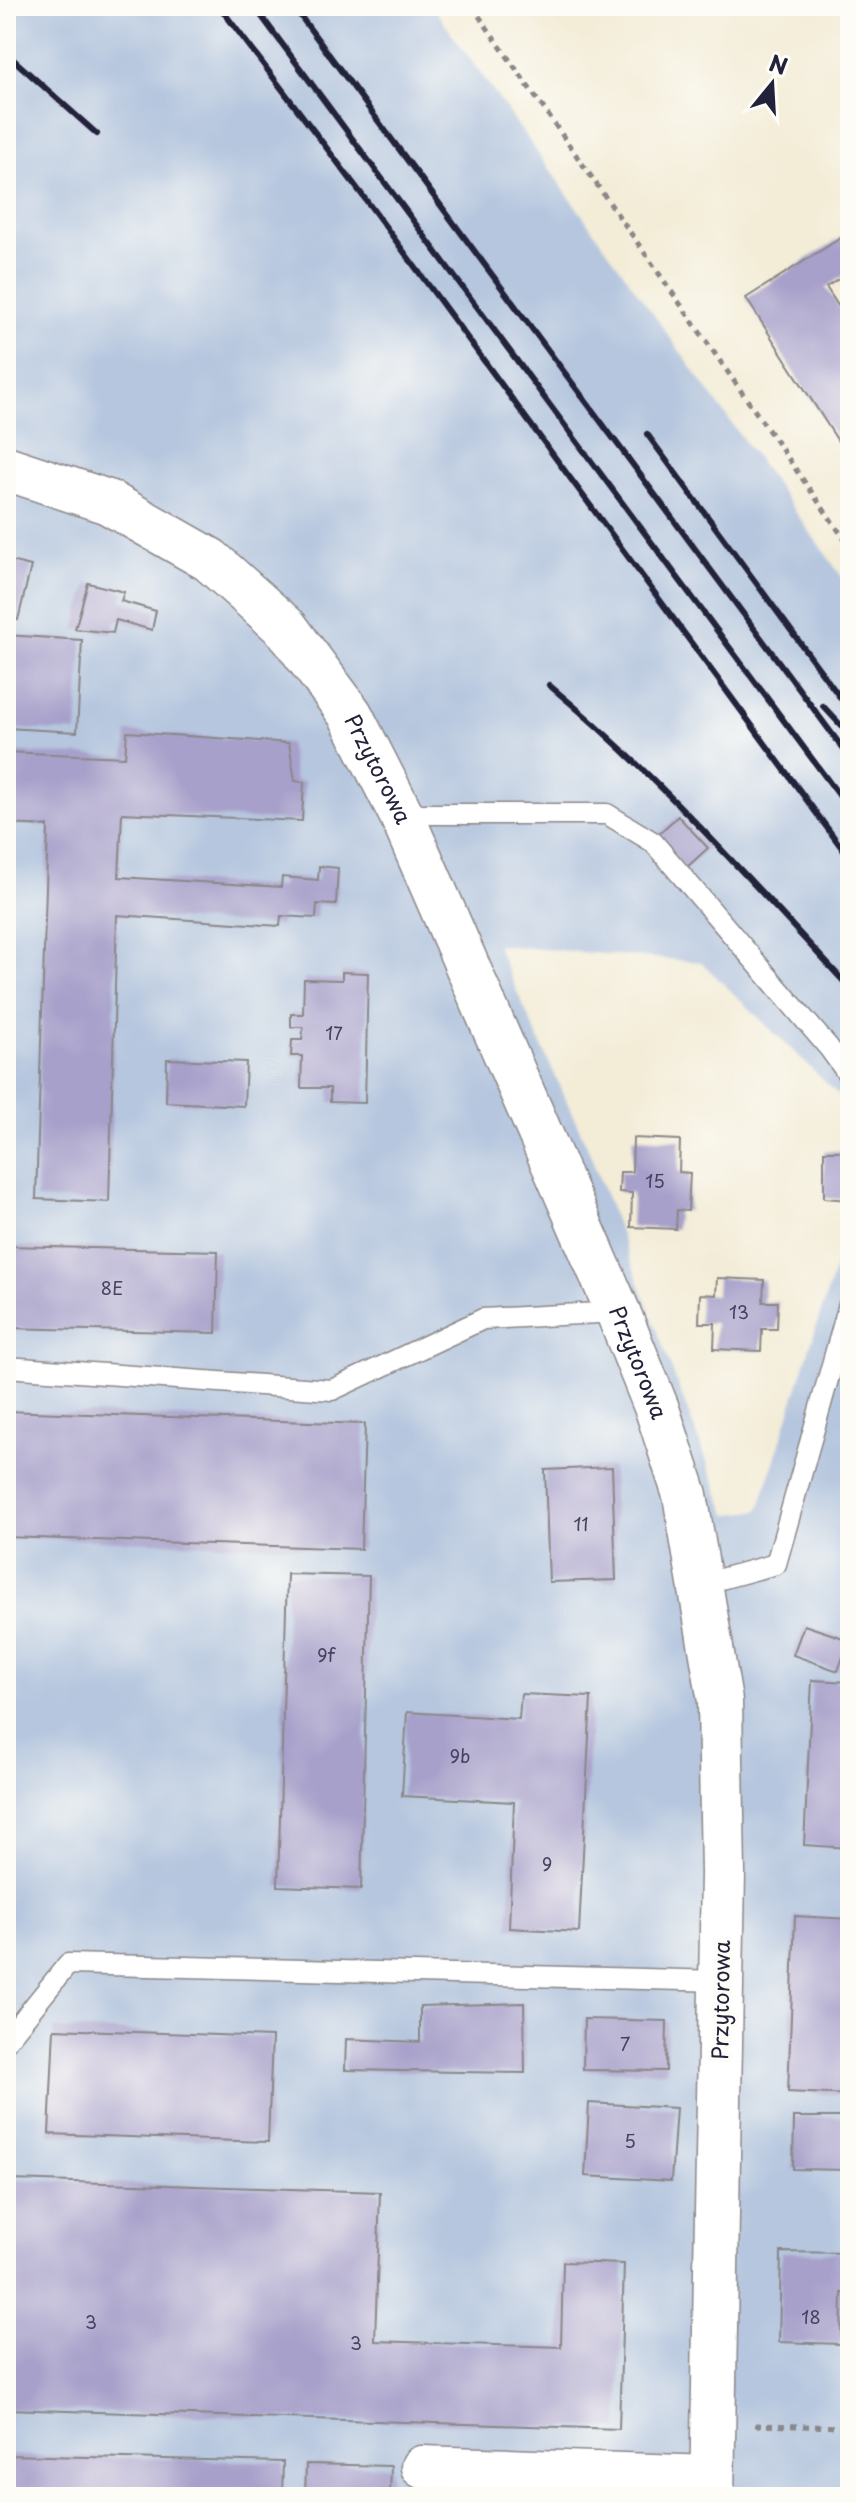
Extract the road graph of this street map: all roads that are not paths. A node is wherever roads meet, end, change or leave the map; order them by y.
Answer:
1 (6, 468) edge
2 (401, 814) junction
3 (850, 1077) edge
4 (850, 1301) edge
5 (618, 1312) junction
6 (6, 1367) edge
7 (702, 1584) junction
8 (722, 1981) junction
9 (6, 2041) edge
10 (422, 2467) dead end
11 (712, 2487) edge

1 - 2 street, Przytorowa
2 - 3 lane
2 - 5 street, Przytorowa
4 - 7 lane
5 - 6 lane
5 - 7 street, Przytorowa
7 - 8 street, Przytorowa
8 - 9 lane
8 - 11 street, Przytorowa
10 - 11 street

